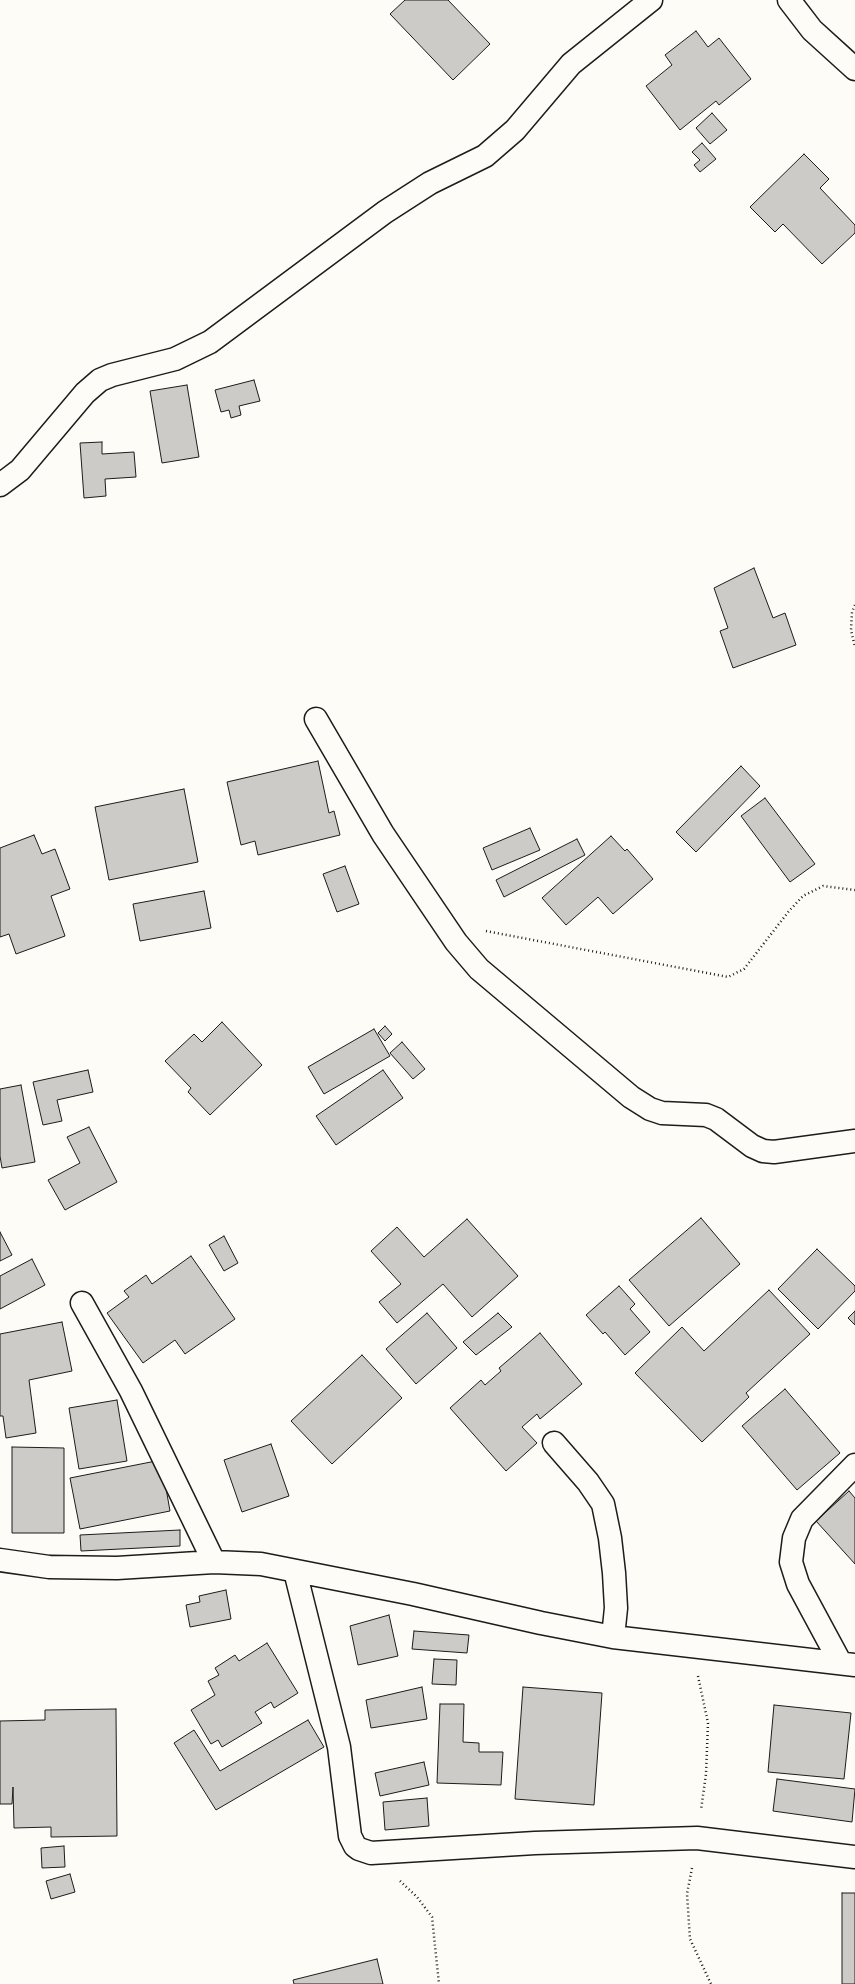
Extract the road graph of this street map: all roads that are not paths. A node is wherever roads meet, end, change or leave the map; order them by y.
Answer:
1 (651, 0) edge
2 (789, 0) edge
3 (855, 69) edge
4 (0, 485) edge
5 (316, 719) dead end
6 (855, 1141) edge
7 (82, 1303) dead end
8 (554, 1443) dead end
9 (855, 1466) edge
10 (0, 1560) edge
11 (214, 1562) junction
12 (295, 1571) junction
13 (614, 1637) junction
14 (848, 1663) edge
15 (855, 1857) edge

1 - 4 street
2 - 3 street
5 - 6 street
7 - 11 street
8 - 13 street
9 - 14 street
10 - 11 street
11 - 12 street
12 - 13 street
12 - 15 street
13 - 14 street

